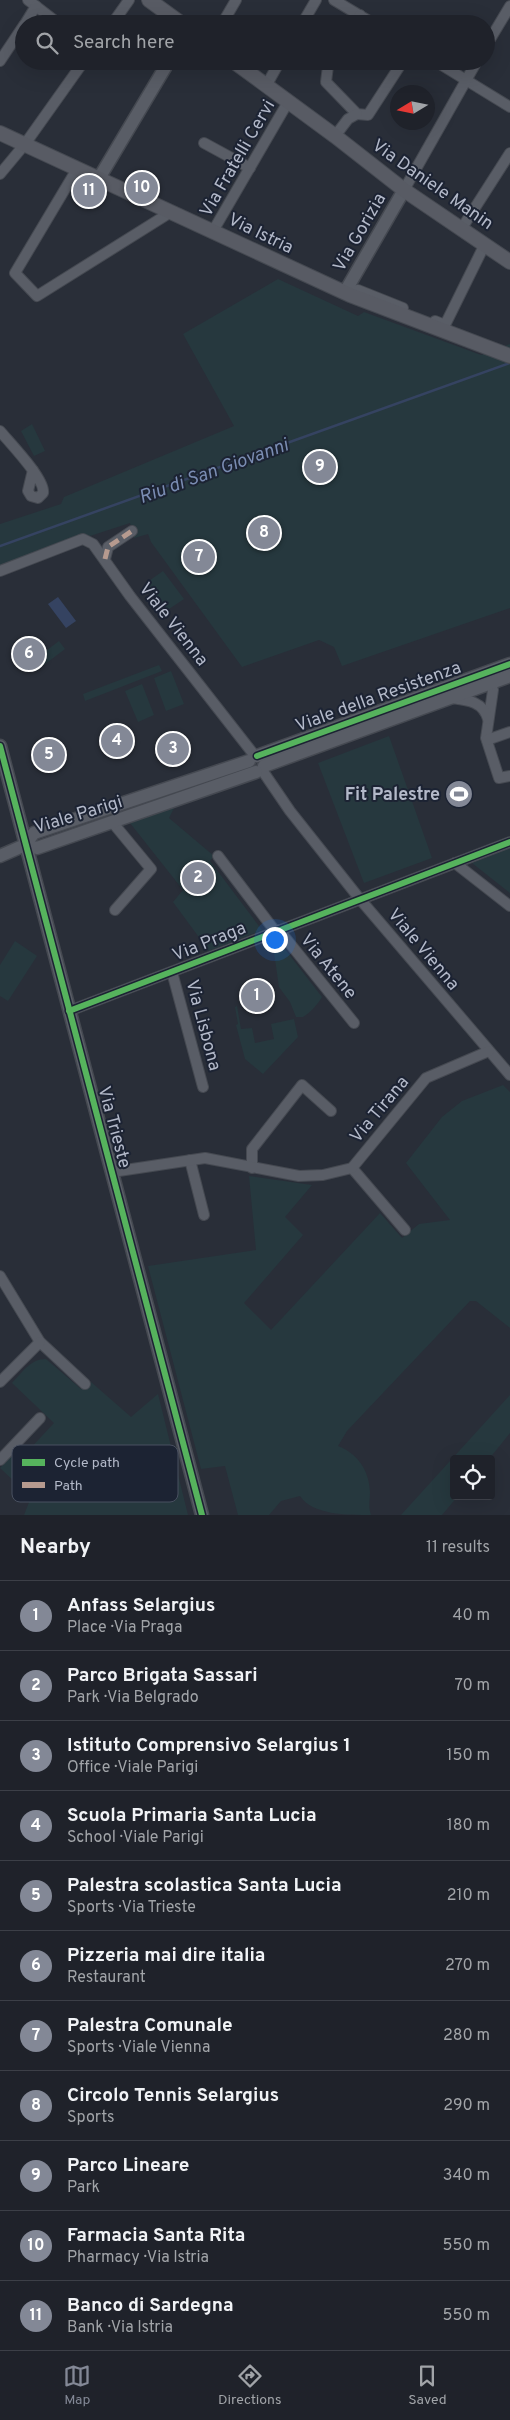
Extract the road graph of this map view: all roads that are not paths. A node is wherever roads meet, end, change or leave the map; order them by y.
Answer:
1 (129, 0) edge
2 (149, 0) edge
3 (236, 0) edge
4 (316, 0) edge
5 (334, 0) edge
6 (507, 0) edge
7 (510, 2) edge
8 (32, 3) edge
9 (510, 6) edge
10 (27, 15) edge
11 (47, 15) edge
12 (118, 15) edge
13 (170, 15) edge
14 (227, 15) edge
15 (307, 15) edge
16 (352, 15) edge
17 (495, 31) edge
18 (15, 38) edge
19 (0, 61) edge
20 (78, 70) edge
21 (164, 70) edge
22 (245, 70) edge
23 (275, 70) edge
24 (328, 70) edge
25 (397, 70) edge
26 (450, 70) edge
27 (472, 70) edge
28 (466, 80) junction
29 (266, 86) junction
30 (288, 102) junction
31 (510, 107) edge
32 (358, 114) junction
33 (0, 133) edge
34 (335, 136) junction
35 (204, 143) dead end
36 (25, 144) junction
37 (510, 153) edge
38 (250, 168) junction
39 (77, 169) junction
40 (0, 174) edge
41 (98, 180) junction
42 (404, 190) junction
43 (170, 212) junction
44 (462, 228) junction
45 (213, 231) junction
46 (485, 244) junction
47 (508, 258) edge
48 (345, 292) junction
49 (510, 356) edge
50 (0, 431) edge
51 (32, 470) dead end
52 (132, 531) dead end
53 (105, 560) junction
54 (0, 571) edge
55 (510, 664) edge
56 (510, 676) edge
57 (490, 683) junction
58 (451, 698) junction
59 (488, 719) junction
60 (510, 732) edge
61 (487, 740) junction
62 (0, 746) edge
63 (257, 763) junction
64 (510, 776) edge
65 (113, 823) junction
66 (510, 842) edge
67 (25, 845) junction
68 (0, 856) edge
69 (218, 856) dead end
70 (455, 863) junction
71 (359, 898) junction
72 (510, 906) edge
73 (115, 910) dead end
74 (277, 930) junction
75 (172, 972) junction
76 (69, 1011) junction
77 (354, 1023) dead end
78 (489, 1051) junction
79 (510, 1075) edge
80 (203, 1087) dead end
81 (331, 1111) dead end
82 (190, 1160) junction
83 (252, 1168) junction
84 (352, 1168) junction
85 (112, 1172) junction
86 (204, 1215) dead end
87 (405, 1230) dead end
88 (0, 1276) edge
89 (40, 1342) junction
90 (0, 1382) edge
91 (85, 1384) dead end
92 (40, 1418) dead end
93 (14, 1445) edge
94 (12, 1447) edge
95 (0, 1460) edge
96 (202, 1515) edge

1 - 12 street
2 - 13 main road
3 - 14 street
4 - 15 street
5 - 16 street
6 - 7 street
8 - 10 street
8 - 11 street
9 - 17 street
18 - 19 street
20 - 36 street
21 - 41 street
22 - 29 main road, Via Daniele Manin
23 - 29 street
24 - 32 street
25 - 32 street, Via Daniele Manin
26 - 28 street
27 - 28 street
28 - 31 street
28 - 42 street
29 - 30 main road, Via Daniele Manin
30 - 34 main road, Via Daniele Manin
30 - 38 street, Via Fratelli Cervi
32 - 34 street, Via Daniele Manin
33 - 36 main road, Via Istria
34 - 42 main road, Via Daniele Manin
35 - 38 street
36 - 39 main road, Via Istria
36 - 40 street
37 - 44 street
38 - 45 street, Via Fratelli Cervi
39 - 41 main road, Via Istria
39 - 43 street
41 - 43 main road, Via Istria
42 - 44 main road, Via Daniele Manin
42 - 48 street, Via Gorizia
43 - 45 main road, Via Istria
44 - 46 main road, Via Daniele Manin
45 - 48 main road, Via Istria
46 - 47 main road, Via Daniele Manin
46 - 48 street
48 - 49 main road, Via Istria
50 - 51 street
52 - 53 street
53 - 54 street, Viale Vienna
53 - 63 street, Viale Vienna
55 - 63 street, Viale della Resistenza
56 - 57 street
57 - 58 street
57 - 59 street
58 - 59 street
58 - 63 street
59 - 61 street
60 - 61 street
61 - 64 street
62 - 67 street, Via Trieste
63 - 65 street, Viale Parigi
63 - 67 street, Viale Parigi
63 - 71 street, Viale Vienna
65 - 67 street, Viale Parigi
65 - 73 street
66 - 70 street, Via Praga
67 - 68 street
67 - 76 street, Via Trieste
69 - 74 street, Via Atene
70 - 71 street, Via Praga
70 - 72 street
71 - 74 street, Via Praga
71 - 78 street, Viale Vienna
74 - 75 street, Via Praga
74 - 77 street, Via Atene
75 - 76 street, Via Praga
75 - 80 street, Via Lisbona
76 - 85 street, Via Trieste
78 - 79 street, Viale Vienna
78 - 84 street, Via Tirana
81 - 83 street, Via Tirana
82 - 83 street, Via Tirana
82 - 85 street, Via Tirana
82 - 86 street
83 - 84 street, Via Tirana
84 - 87 street, Via Tirana
85 - 96 street, Via Trieste
88 - 89 street
89 - 90 street
89 - 91 street
92 - 93 street
94 - 95 street

